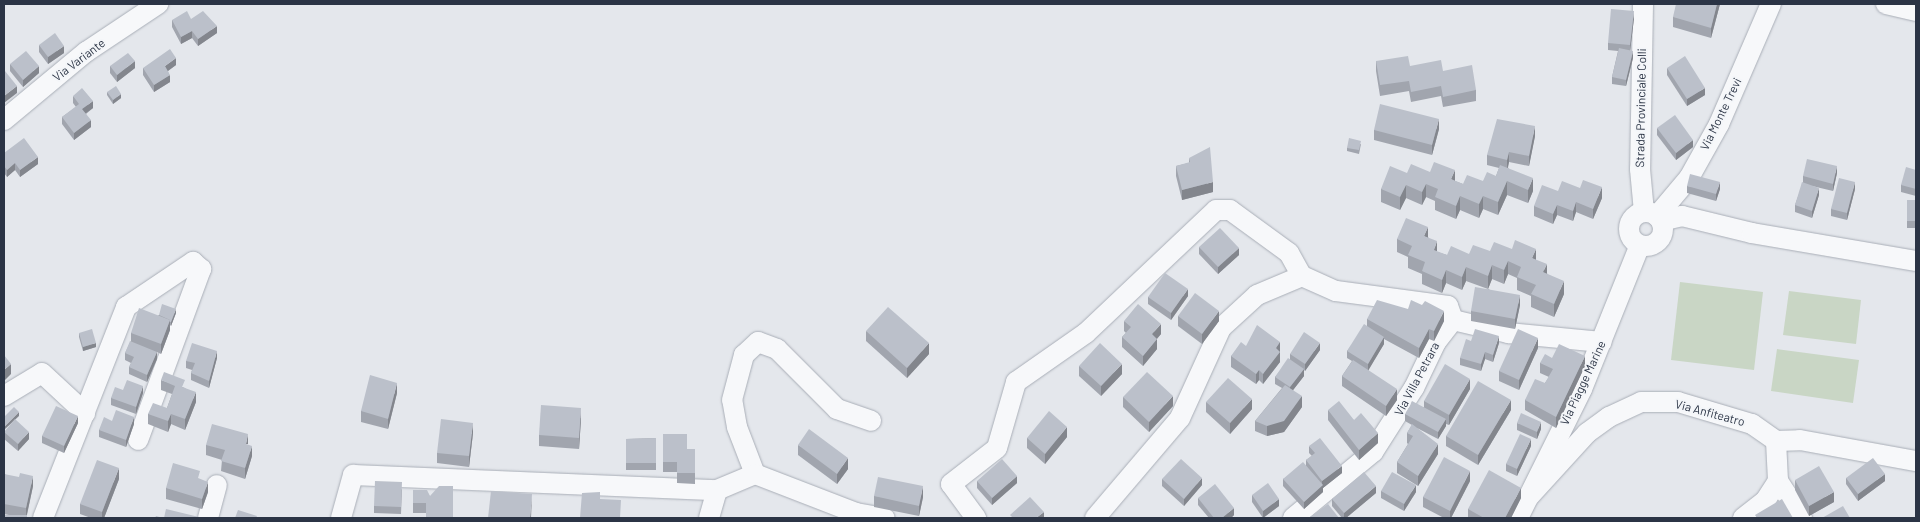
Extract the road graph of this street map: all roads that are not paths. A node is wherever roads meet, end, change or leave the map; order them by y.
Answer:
1 (158, 4) edge
2 (1643, 4) edge
3 (1771, 4) edge
4 (1886, 4) edge
5 (1916, 10) edge
6 (4, 120) edge
7 (1654, 216) junction
8 (1640, 245) junction
9 (1916, 261) edge
10 (1302, 276) junction
11 (1453, 320) junction
12 (1602, 342) junction
13 (4, 396) edge
14 (85, 413) junction
15 (871, 421) dead end
16 (138, 440) dead end
17 (1776, 441) junction
18 (1916, 460) edge
19 (755, 474) junction
20 (1778, 481) junction
21 (217, 486) dead end
22 (717, 490) junction
23 (1521, 510) edge
24 (43, 518) edge
25 (208, 518) edge
26 (341, 518) edge
27 (710, 518) edge
28 (885, 518) edge
29 (976, 518) edge
30 (1095, 518) edge
31 (1293, 518) edge
32 (1743, 518) edge
33 (1802, 518) edge

1 - 6 street, Via Variante
2 - 7 street, Strada Provinciale Colli
3 - 7 street, Via Monte Trevi
4 - 5 street
7 - 8 street
7 - 8 street, Via Monte Trevi
7 - 9 street
8 - 12 street, Via Piagge Marine
10 - 11 street
10 - 29 street
10 - 30 street
11 - 12 street
11 - 31 street, Via Villa Petrara
12 - 23 street, Via Piagge Marine
13 - 14 street
14 - 16 street
14 - 24 street
15 - 19 street
17 - 18 street
17 - 20 street
17 - 23 street, Via Anfiteatro
19 - 22 street
19 - 28 street
20 - 32 street
20 - 33 street
21 - 25 street
22 - 26 street
22 - 27 street

